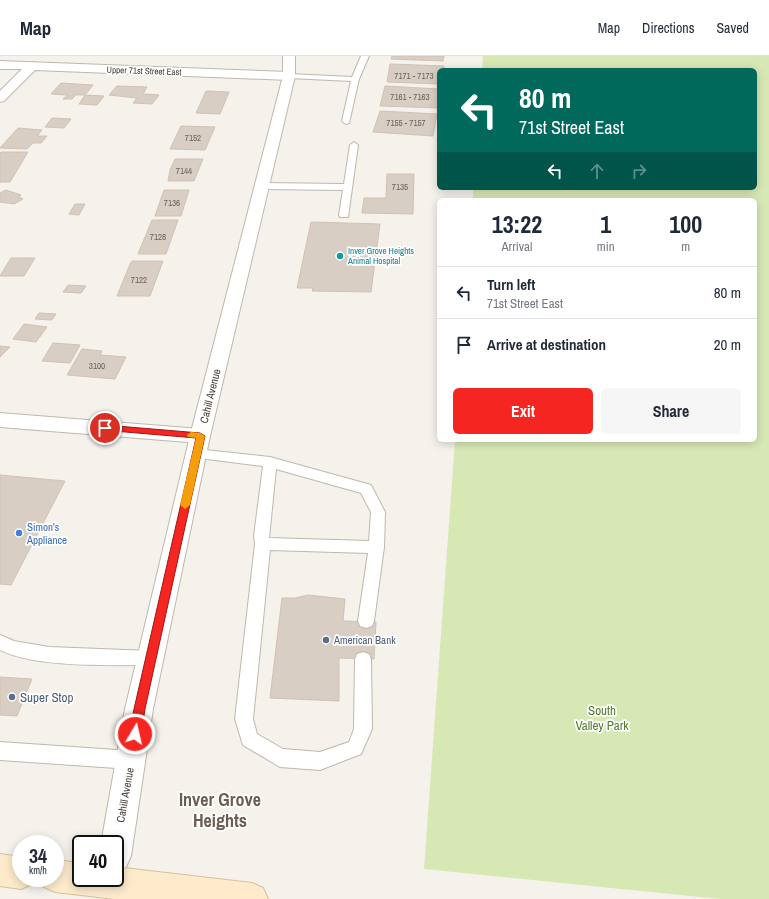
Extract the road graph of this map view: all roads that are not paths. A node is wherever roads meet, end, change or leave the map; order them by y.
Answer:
1 (365, 56) edge
2 (0, 65) edge
3 (289, 66) edge
4 (31, 67) junction
5 (355, 80) junction
6 (0, 98) edge
7 (346, 121) dead end
8 (354, 145) dead end
9 (262, 186) junction
10 (348, 187) junction
11 (344, 215) dead end
12 (0, 420) edge
13 (198, 445) junction
14 (270, 462) junction
15 (263, 544) junction
16 (376, 547) junction
17 (366, 621) dead end
18 (0, 642) edge
19 (151, 658) junction
20 (363, 659) dead end
21 (0, 751) edge
22 (131, 760) junction
23 (119, 835) edge
24 (0, 870) edge
25 (12, 872) edge
26 (124, 881) edge
27 (252, 899) edge

1 - 5 lane
2 - 4 street, Upper 71st Street East
3 - 4 street, Upper 71st Street East
3 - 5 lane
3 - 9 street, Cahill Avenue
4 - 6 street
5 - 7 lane
8 - 10 lane
9 - 10 lane
9 - 13 street, Cahill Avenue
10 - 11 lane
12 - 13 street
13 - 14 lane
13 - 19 street, Cahill Avenue
14 - 15 lane
14 - 16 lane
15 - 16 lane
15 - 20 lane
16 - 17 lane
18 - 19 lane
19 - 22 street, Cahill Avenue
21 - 22 lane
22 - 23 street, Cahill Avenue
24 - 25 main road
26 - 27 main road

